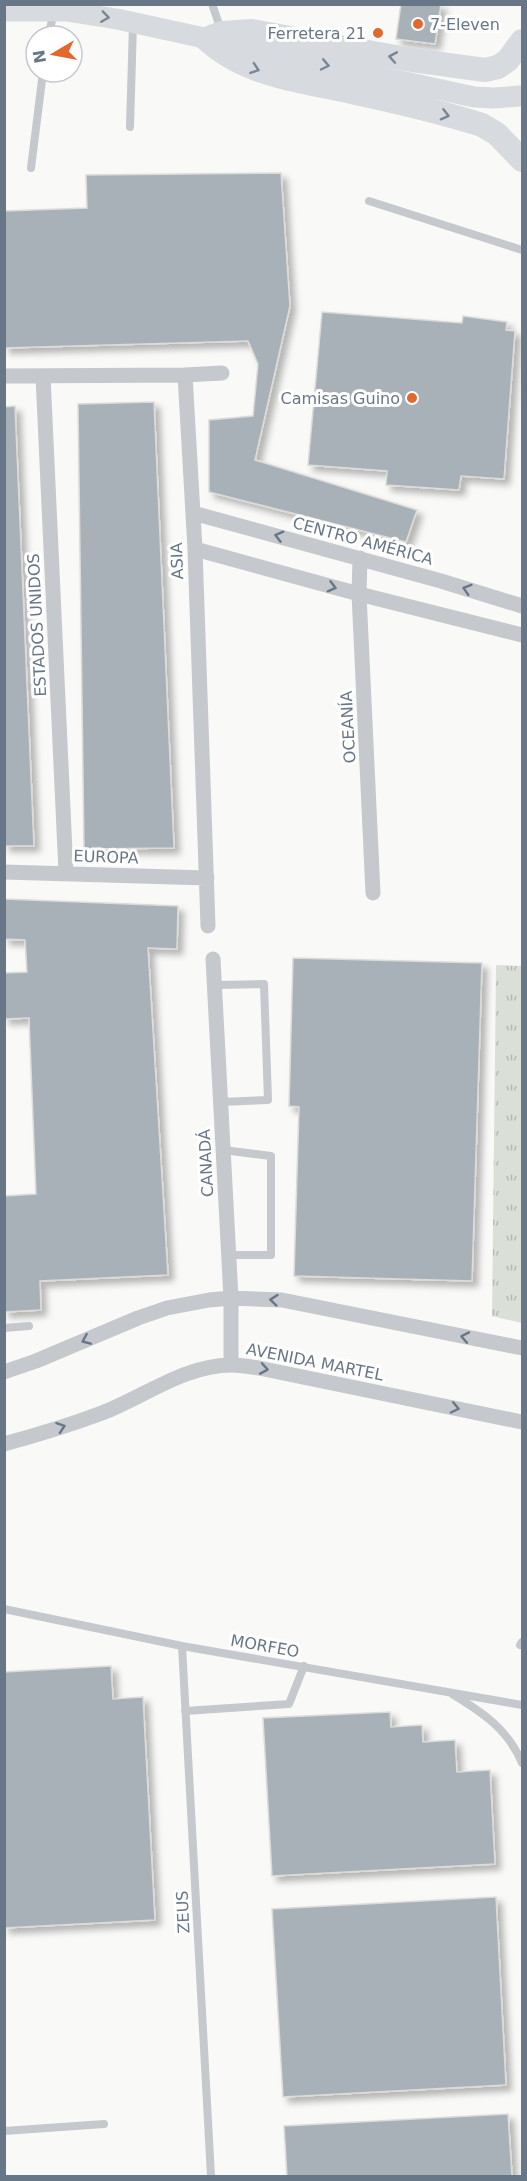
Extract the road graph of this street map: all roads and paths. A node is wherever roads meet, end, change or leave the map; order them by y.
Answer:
1 (212, 4) edge
2 (4, 11) edge
3 (54, 11) junction
4 (133, 22) junction
5 (51, 24) edge
6 (217, 38) junction
7 (522, 41) edge
8 (42, 84) edge
9 (519, 96) dead end
10 (130, 127) dead end
11 (522, 160) edge
12 (31, 168) dead end
13 (369, 201) dead end
14 (522, 250) edge
15 (222, 373) dead end
16 (185, 375) junction
17 (4, 376) edge
18 (44, 376) junction
19 (193, 513) junction
20 (195, 549) junction
21 (360, 558) junction
22 (359, 594) junction
23 (522, 606) edge
24 (522, 635) edge
25 (4, 872) edge
26 (66, 873) junction
27 (207, 878) junction
28 (373, 893) dead end
29 (208, 926) dead end
30 (213, 959) dead end
31 (214, 986) junction
32 (220, 1102) junction
33 (223, 1150) junction
34 (228, 1255) junction
35 (231, 1298) junction
36 (29, 1326) dead end
37 (4, 1328) edge
38 (522, 1348) edge
39 (231, 1365) junction
40 (4, 1372) edge
41 (522, 1422) edge
42 (4, 1444) edge
43 (4, 1609) edge
44 (182, 1646) junction
45 (303, 1666) junction
46 (448, 1691) junction
47 (522, 1705) edge
48 (185, 1710) junction
49 (522, 1763) edge
50 (104, 2124) dead end
51 (4, 2131) edge
52 (211, 2176) edge

1 - 6 lane
2 - 3 street
3 -> 4 street
3 - 5 lane
4 - 6 street
4 - 10 lane
7 -> 6 main road
6 -> 9 street
6 -> 11 main road
8 - 12 lane
13 - 14 lane
15 - 16 street
16 - 18 street
16 - 19 street, ASIA
17 - 18 street
18 - 26 street, ESTADOS UNIDOS
19 - 20 street, ASIA
21 -> 19 street, CENTRO AMÉRICA
20 -> 22 street
20 - 27 street, ASIA
21 - 22 street, OCEANÍA
23 -> 21 street, CENTRO AMÉRICA
22 - 24 street
22 - 28 street, OCEANÍA
25 - 26 street, EUROPA
26 - 27 street, EUROPA
27 - 29 street, ASIA
30 - 31 street, CANADÁ
31 - 32 street, CANADÁ
31 - 32 lane
32 - 33 street, CANADÁ
33 - 34 street, CANADÁ
33 - 34 lane
34 - 35 street, CANADÁ
38 -> 35 street
35 - 39 street, CANADÁ
35 -> 40 street
36 - 37 lane
39 -> 41 street, AVENIDA MARTEL
42 -> 39 street, AVENIDA MARTEL
43 - 44 lane, MORFEO
44 - 45 lane, MORFEO
44 - 48 lane, ZEUS
45 - 46 lane, MORFEO
45 - 48 lane
46 - 47 lane, MORFEO
46 - 49 lane
48 - 52 lane, ZEUS
50 - 51 lane

